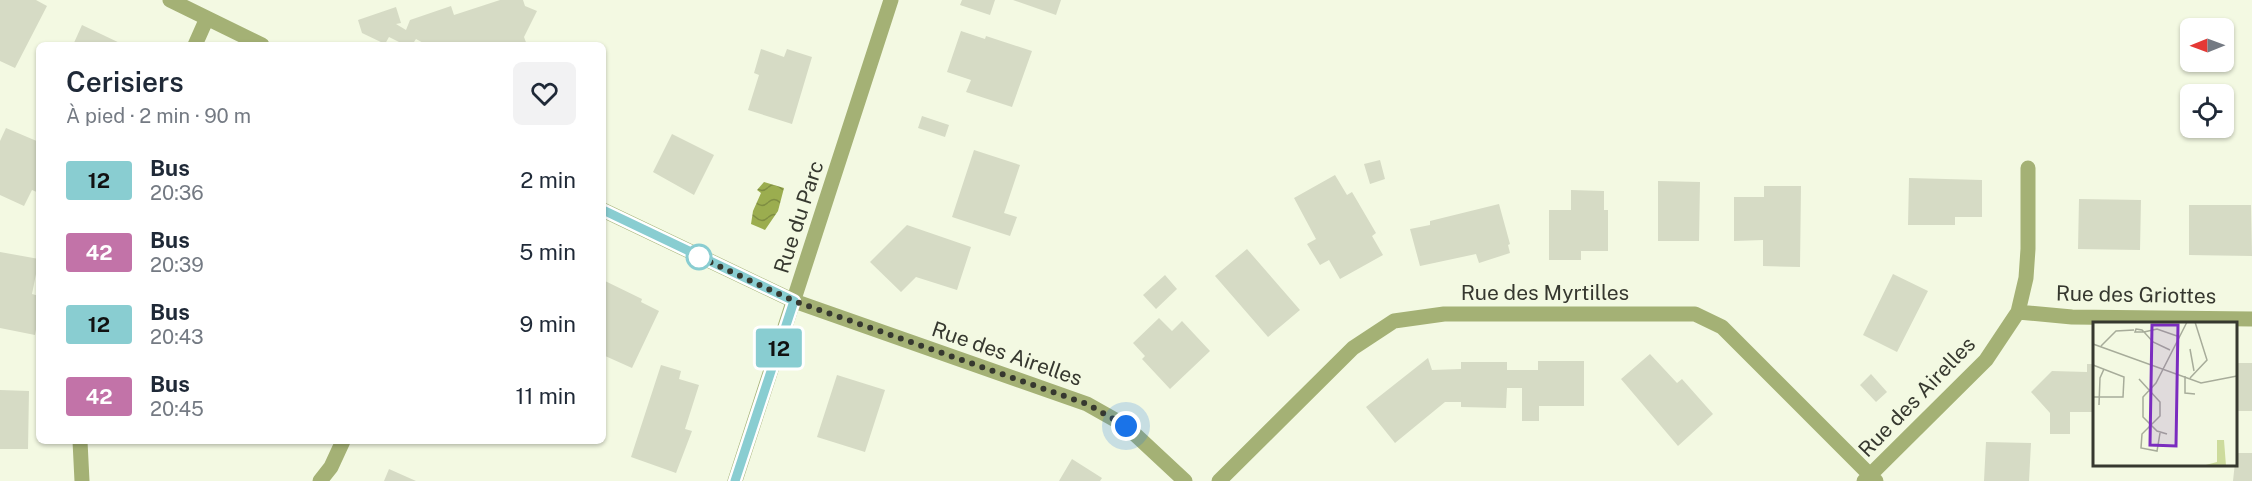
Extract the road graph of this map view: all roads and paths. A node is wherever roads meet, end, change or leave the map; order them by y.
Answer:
1 (170, 0) edge
2 (891, 0) edge
3 (207, 18) junction
4 (196, 42) edge
5 (256, 42) edge
6 (2028, 168) dead end
7 (606, 211) edge
8 (794, 301) junction
9 (2018, 312) junction
10 (2252, 319) edge
11 (80, 444) edge
12 (342, 444) edge
13 (1870, 479) edge
14 (82, 481) edge
15 (320, 481) edge
16 (735, 481) edge
17 (1185, 481) edge
18 (1219, 481) edge

1 - 3 street
2 - 8 street, Rue du Parc
3 - 4 street
3 - 5 street
6 - 9 street, Rue des Airelles
7 - 8 street, Rue des Airelles
8 - 16 street, Rue du Parc
8 - 17 street, Rue des Airelles
9 - 10 street, Rue des Griottes
9 - 13 street, Rue des Airelles
11 - 14 street
12 - 15 street
13 - 18 street, Rue des Myrtilles

